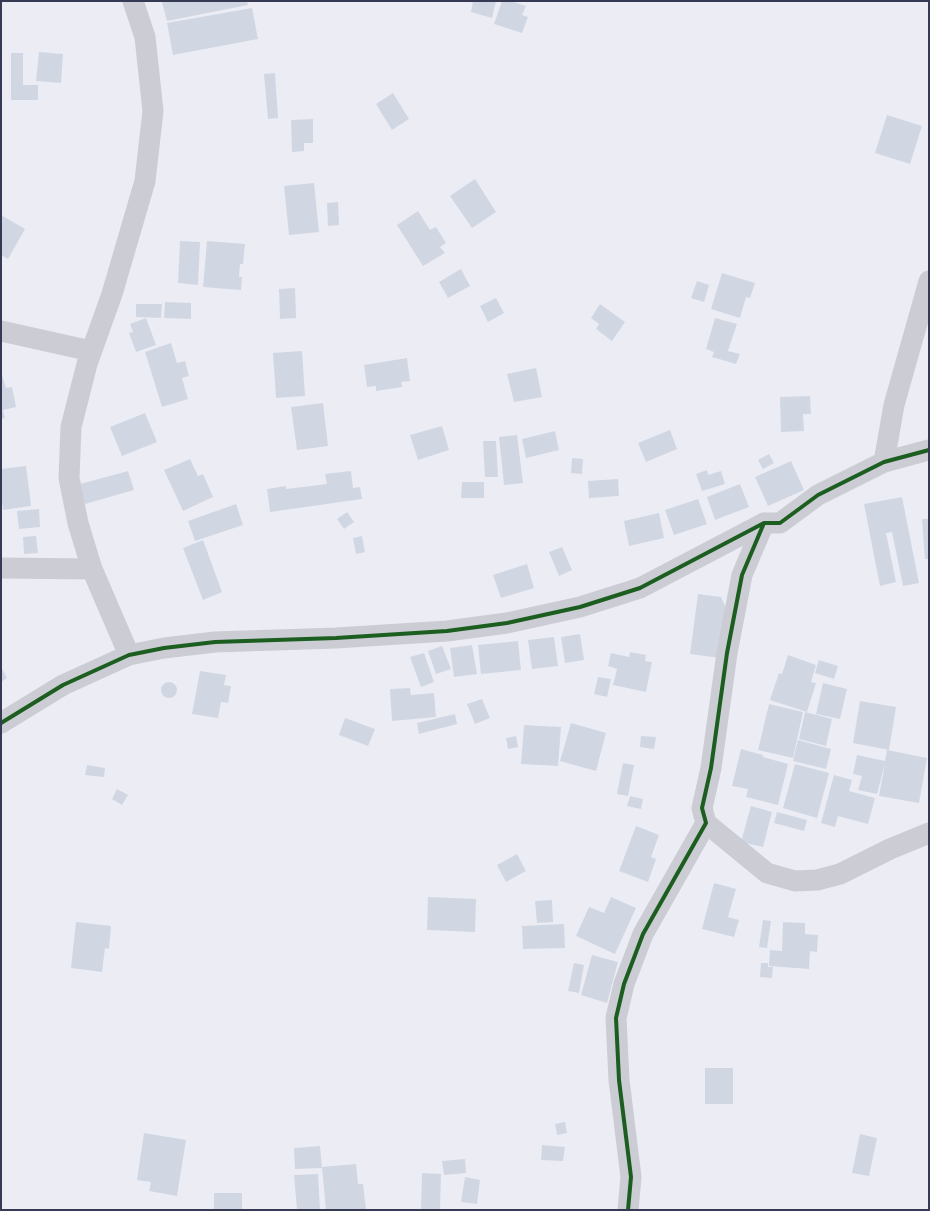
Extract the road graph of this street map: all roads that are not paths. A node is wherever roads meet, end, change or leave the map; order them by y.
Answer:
1 (133, 1) edge
2 (929, 281) edge
3 (1, 331) edge
4 (91, 351) junction
5 (929, 450) edge
6 (884, 462) junction
7 (764, 523) junction
8 (1, 568) edge
9 (92, 569) junction
10 (129, 655) junction
11 (1, 723) edge
12 (706, 823) junction
13 (929, 833) edge
14 (628, 1210) edge

1 - 4 street
2 - 6 street
3 - 4 street
4 - 9 street
5 - 6 street
6 - 7 street
7 - 10 street
7 - 12 street
8 - 9 street
9 - 10 street
10 - 11 street
12 - 13 street
12 - 14 street

